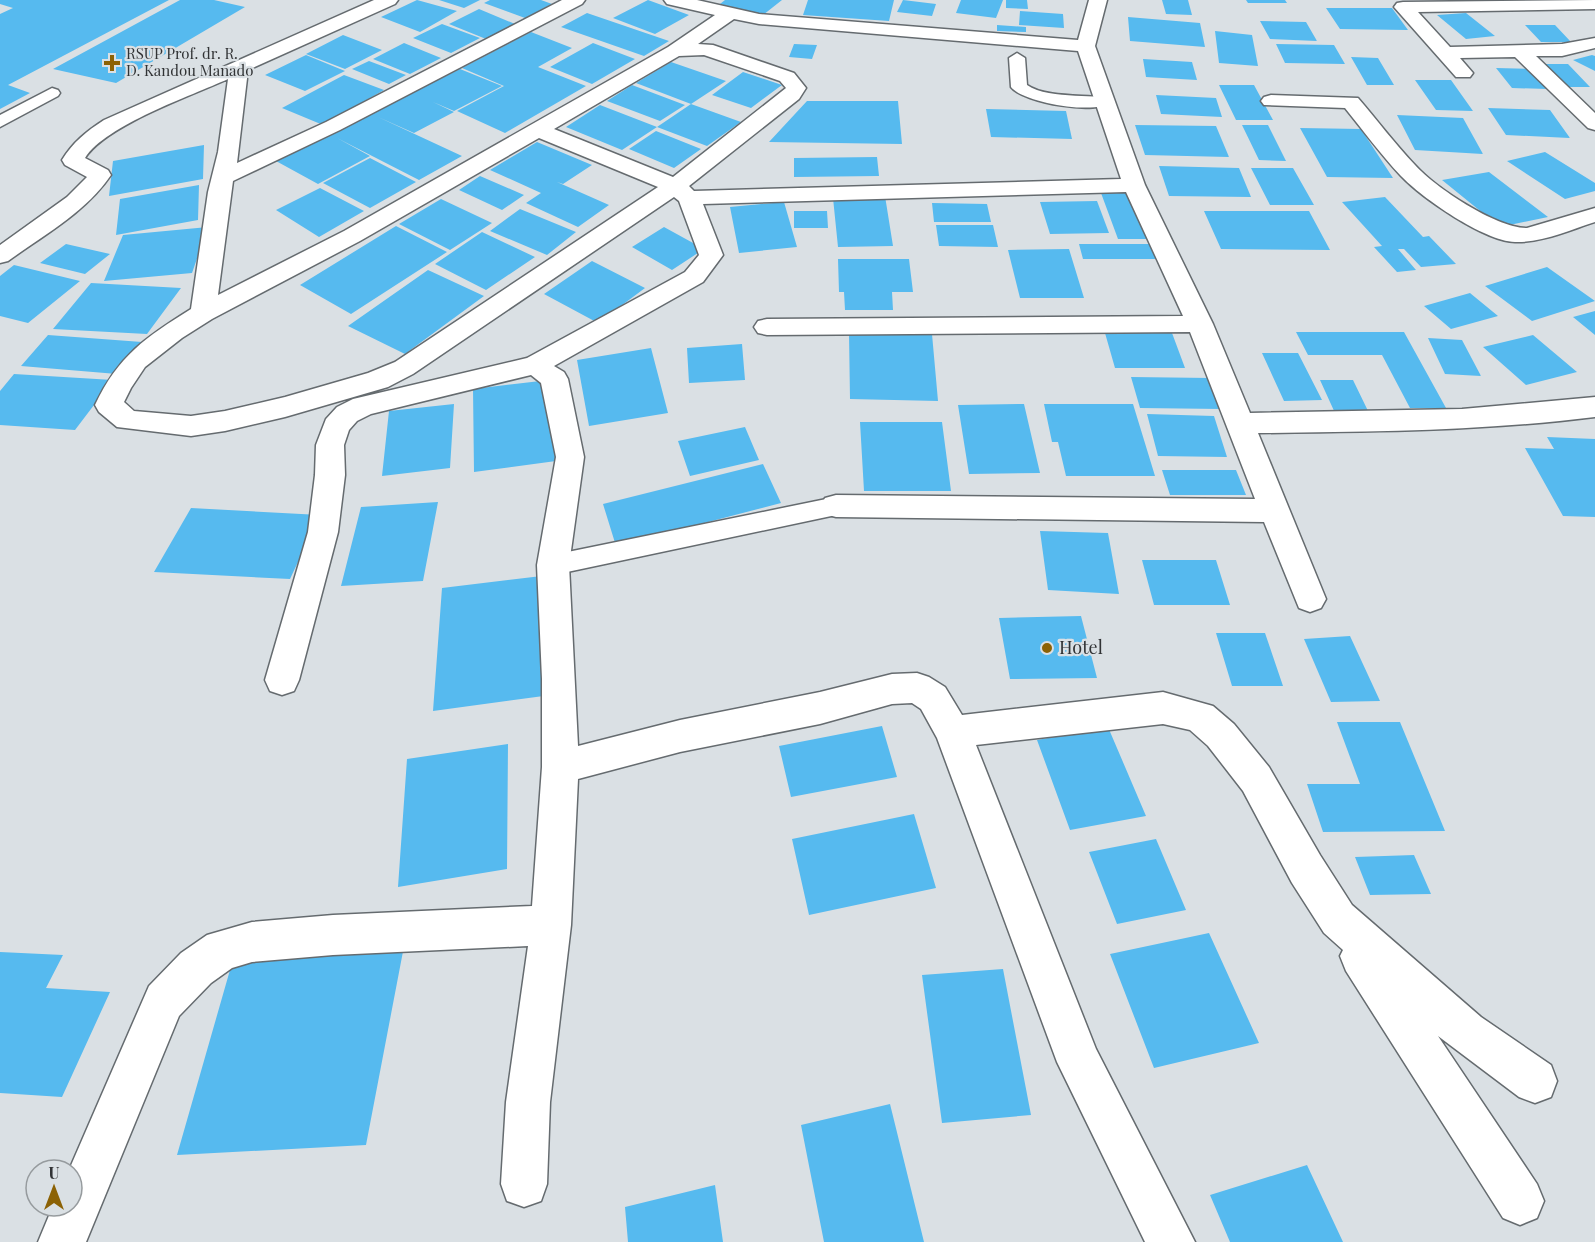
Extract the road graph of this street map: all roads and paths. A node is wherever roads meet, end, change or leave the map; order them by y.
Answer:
1 (389, 0) edge
2 (576, 0) edge
3 (673, 0) edge
4 (1098, 0) edge
5 (1400, 3) edge
6 (1595, 4) edge
7 (730, 14) junction
8 (1593, 43) dead end
9 (1086, 46) junction
10 (675, 51) junction
11 (1520, 51) junction
12 (1446, 53) junction
13 (1017, 58) dead end
14 (239, 67) junction
15 (1463, 73) dead end
16 (52, 93) dead end
17 (1104, 101) junction
18 (1271, 101) dead end
19 (0, 122) edge
20 (1595, 124) edge
21 (539, 130) junction
22 (222, 178) junction
23 (1134, 185) junction
24 (682, 192) junction
25 (1595, 215) edge
26 (0, 256) edge
27 (203, 313) junction
28 (1200, 324) junction
29 (767, 327) dead end
30 (535, 365) junction
31 (1595, 407) edge
32 (1240, 423) junction
33 (836, 506) joint
34 (1274, 511) junction
35 (553, 565) junction
36 (1310, 599) dead end
37 (282, 680) dead end
38 (953, 732) junction
39 (560, 767) junction
40 (1338, 919) junction
41 (551, 925) junction
42 (1535, 1081) dead end
43 (524, 1184) dead end
44 (1520, 1201) dead end
45 (62, 1242) edge
46 (1171, 1242) edge

1 - 14 street
2 - 22 street
3 - 7 street
4 - 9 street
5 - 6 street
5 - 12 street
7 - 9 street
7 - 10 street
8 - 11 street
9 - 17 street
10 - 21 street
10 - 24 street
11 - 12 street
11 - 20 street
12 - 15 street
13 - 17 lane
14 - 22 street
14 - 26 street
16 - 19 lane
17 - 23 street
18 - 25 street
21 - 24 street
21 - 27 street
22 - 27 street
23 - 24 street
23 - 28 street
24 - 27 street
24 - 30 street
28 - 29 street
28 - 32 street
30 - 35 street
30 - 37 street
31 - 32 street
32 - 34 street
33 - 34 street
33 - 35 lane
34 - 36 street
35 - 39 street
38 - 39 street
38 - 40 street
38 - 46 street
39 - 41 street
40 - 42 street
40 - 44 street
41 - 43 street
41 - 45 street

